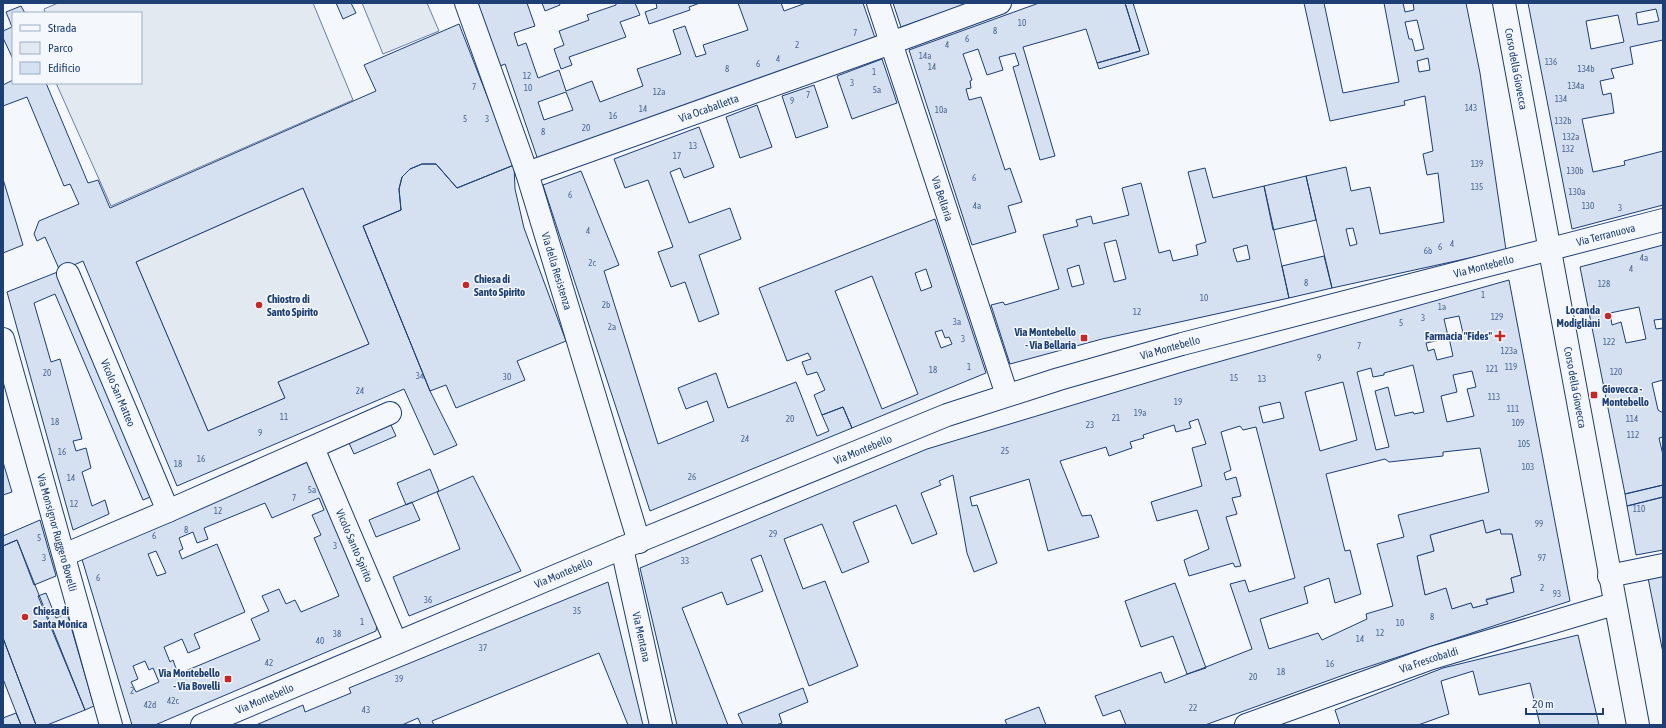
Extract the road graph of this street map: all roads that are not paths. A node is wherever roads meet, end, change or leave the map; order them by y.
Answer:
1 (466, 3) edge
2 (878, 3) edge
3 (1000, 3) edge
4 (1504, 3) edge
5 (891, 43) junction
6 (527, 172) junction
7 (1663, 220) edge
8 (1549, 250) junction
9 (68, 274) dead end
10 (3, 339) edge
11 (1007, 395) junction
12 (390, 413) dead end
13 (314, 448) junction
14 (168, 511) junction
15 (630, 545) junction
16 (64, 555) junction
17 (1663, 566) edge
18 (1609, 576) junction
19 (1614, 604) junction
20 (396, 643) junction
21 (111, 725) edge
22 (202, 725) edge
23 (661, 725) edge
24 (1246, 725) edge
25 (1638, 725) edge

1 - 6 street, Via della Resistenza
2 - 5 street, Via Bellaria
3 - 5 street, Via Ocaballetta
4 - 8 street, Corso della Giovecca
5 - 6 street, Via Ocaballetta
5 - 11 street, Via Bellaria
6 - 15 street, Via della Resistenza
7 - 8 street, Via Terranuova
8 - 11 street, Via Montebello
8 - 18 street, Corso della Giovecca
9 - 14 street, Vicolo San Matteo
10 - 16 street, Via Monsignor Ruggero Bovelli
11 - 15 street, Via Montebello
12 - 13 street
13 - 14 street
13 - 20 street, Vicolo Santo Spirito
14 - 16 street
15 - 20 street, Via Montebello
15 - 23 street, Via Mentana
16 - 21 street, Via Monsignor Ruggero Bovelli
17 - 18 street
18 - 19 street, Corso della Giovecca
19 - 24 street, Via Frescobaldi
19 - 25 street, Corso della Giovecca
20 - 22 street, Via Montebello

